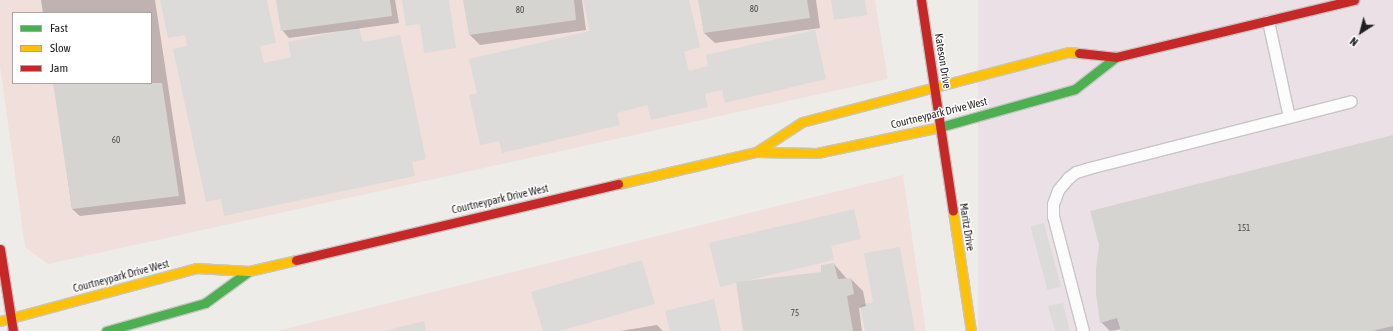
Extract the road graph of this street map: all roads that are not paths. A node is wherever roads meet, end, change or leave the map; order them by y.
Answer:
1 (921, 0) edge
2 (1354, 0) edge
3 (1268, 21) junction
4 (1116, 58) junction
5 (934, 87) junction
6 (1351, 101) dead end
7 (1289, 117) junction
8 (940, 126) junction
9 (756, 152) junction
10 (0, 249) edge
11 (249, 271) junction
12 (11, 318) junction
13 (0, 321) edge
14 (13, 331) edge
15 (106, 331) edge
16 (971, 331) edge
17 (1083, 331) edge

1 - 5 main road, Kateson Drive
2 - 3 main road, Courtneypark Drive West
3 - 4 main road, Courtneypark Drive West
3 - 7 lane
4 - 5 main road, Courtneypark Drive West
4 - 8 main road, Courtneypark Drive West
5 - 8 main road, Kateson Drive
5 - 9 main road, Courtneypark Drive West
6 - 7 lane
7 - 17 lane
8 - 9 main road, Courtneypark Drive West
8 - 16 main road, Maritz Drive
9 - 11 main road, Courtneypark Drive West
10 - 12 main road
11 - 12 main road, Courtneypark Drive West
11 - 15 main road, Courtneypark Drive West
12 - 13 main road, Courtneypark Drive West
12 - 14 main road

